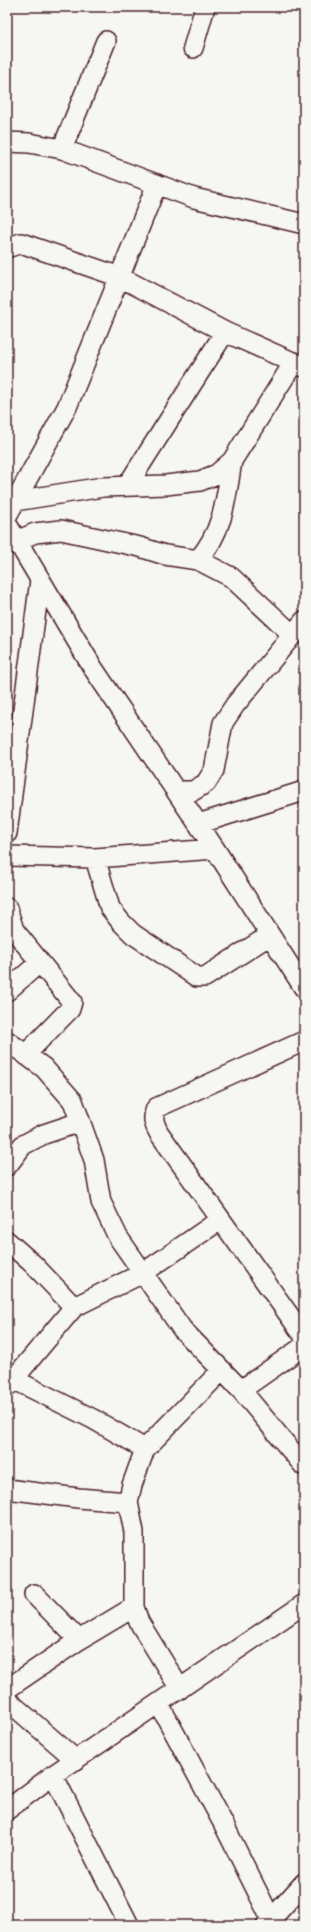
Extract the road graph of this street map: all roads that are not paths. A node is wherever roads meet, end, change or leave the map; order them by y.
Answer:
1 (205, 7) edge
2 (106, 41) dead end
3 (193, 48) dead end
4 (7, 142) edge
5 (62, 149) junction
6 (157, 184) junction
7 (304, 224) edge
8 (7, 248) edge
9 (120, 277) junction
10 (225, 332) junction
11 (299, 364) edge
12 (232, 461) junction
13 (127, 486) junction
14 (11, 509) edge
15 (7, 524) edge
16 (12, 543) edge
17 (198, 560) junction
18 (40, 580) junction
19 (298, 628) edge
20 (176, 791) junction
21 (304, 791) edge
22 (198, 824) junction
23 (7, 833) edge
24 (215, 849) junction
25 (7, 856) edge
26 (95, 858) junction
27 (7, 908) edge
28 (11, 933) edge
29 (270, 935) junction
30 (39, 963) junction
31 (304, 988) edge
32 (7, 991) edge
33 (7, 1041) edge
34 (304, 1041) edge
35 (25, 1055) junction
36 (80, 1122) junction
37 (7, 1166) edge
38 (220, 1220) junction
39 (7, 1241) edge
40 (143, 1273) junction
41 (74, 1307) junction
42 (304, 1336) edge
43 (304, 1346) edge
44 (222, 1370) junction
45 (9, 1381) edge
46 (241, 1390) junction
47 (145, 1449) junction
48 (304, 1466) edge
49 (7, 1489) edge
50 (128, 1502) junction
51 (34, 1594) dead end
52 (304, 1604) edge
53 (134, 1607) junction
54 (79, 1640) junction
55 (7, 1689) edge
56 (180, 1689) junction
57 (7, 1700) edge
58 (159, 1704) junction
59 (76, 1760) junction
60 (53, 1774) junction
61 (7, 1810) edge
62 (304, 1883) edge
63 (268, 1922) edge
64 (129, 1925) edge

1 - 3 street
2 - 5 street
4 - 5 street
5 - 6 street
6 - 7 street
6 - 9 street
8 - 9 street
9 - 10 street
9 - 14 street
10 - 11 street
10 - 13 street
11 - 12 street
12 - 13 street
12 - 17 street
13 - 14 street
15 - 16 street
16 - 17 street
16 - 18 street
17 - 19 street
18 - 20 street
18 - 23 street
19 - 20 street
20 - 22 street
21 - 22 street
22 - 24 street
24 - 26 street
24 - 29 street
25 - 26 street
26 - 29 street
27 - 28 street
28 - 30 street
29 - 31 street
30 - 32 street
30 - 35 street
33 - 35 street
34 - 38 street
35 - 36 street
36 - 37 street
36 - 40 street
38 - 40 street
38 - 42 street
39 - 41 street
40 - 41 street
40 - 44 street
41 - 45 street
43 - 46 street
44 - 46 street
44 - 47 street
45 - 47 street
46 - 48 street
47 - 50 street
49 - 50 street
50 - 53 street
51 - 54 street
52 - 56 street
53 - 54 street
53 - 56 street
54 - 55 street
56 - 58 street
57 - 59 street
58 - 59 street
58 - 63 street
59 - 60 street
60 - 61 street
60 - 64 street
62 - 63 street

